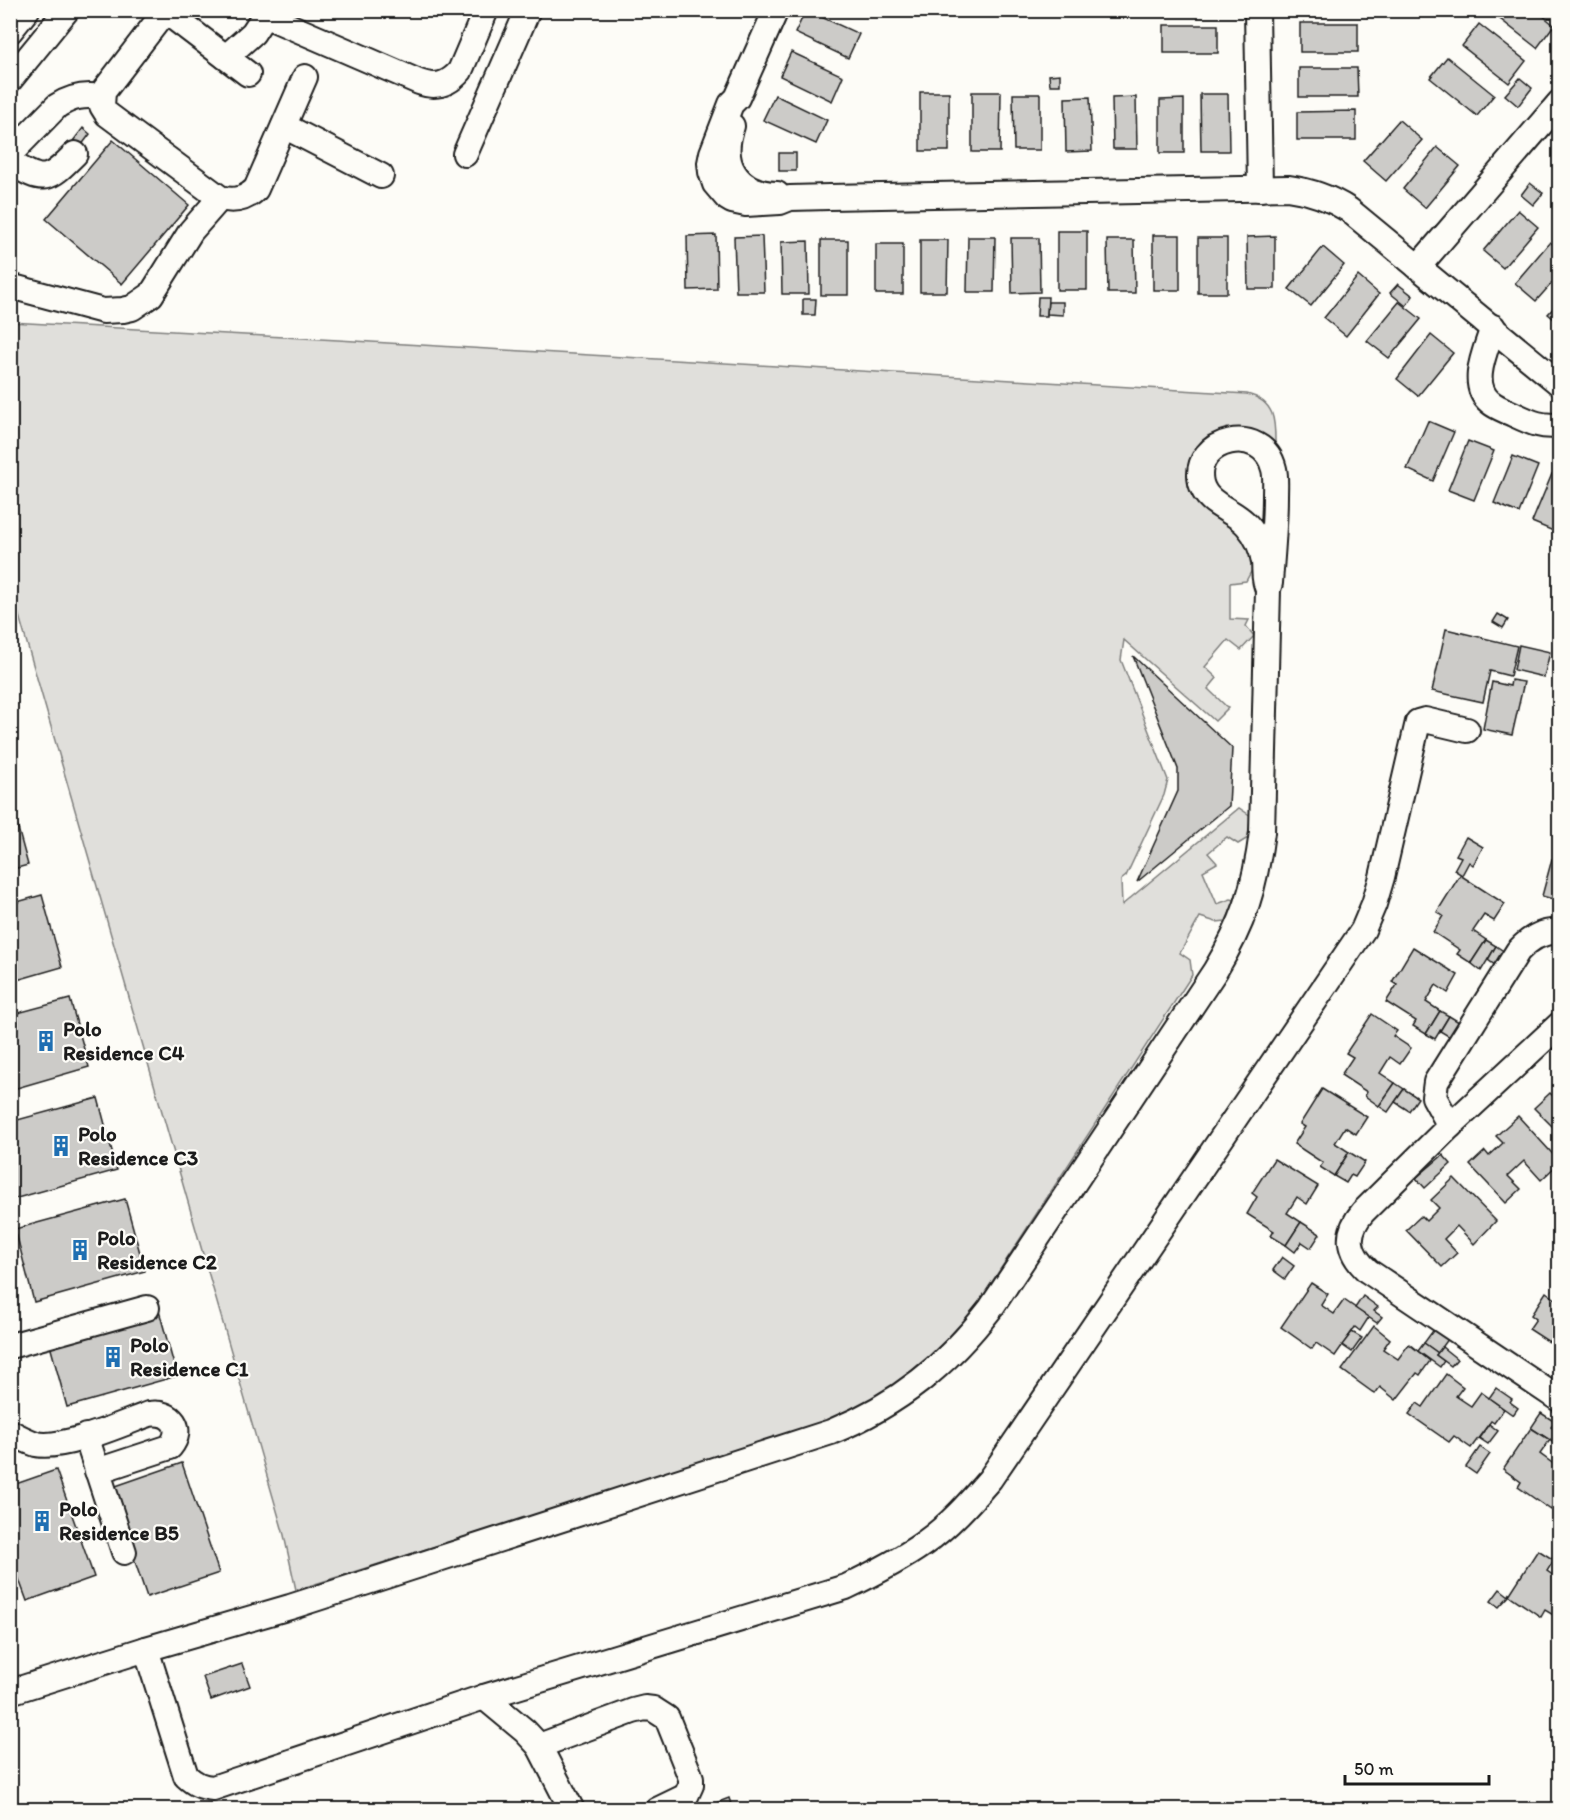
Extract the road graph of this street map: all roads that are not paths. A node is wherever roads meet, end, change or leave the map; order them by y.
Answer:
1 (27, 10) edge
2 (67, 10) edge
3 (486, 10) edge
4 (528, 10) edge
5 (776, 10) edge
6 (1257, 10) edge
7 (166, 11) edge
8 (267, 13) edge
9 (10, 31) edge
10 (226, 57) junction
11 (463, 65) junction
12 (248, 74) dead end
13 (305, 77) dead end
14 (10, 80) edge
15 (498, 80) junction
16 (101, 97) junction
17 (1556, 114) edge
18 (284, 126) junction
19 (10, 154) edge
20 (75, 154) dead end
21 (465, 154) dead end
22 (10, 162) edge
23 (381, 176) dead end
24 (1260, 189) junction
25 (220, 198) junction
26 (1418, 267) junction
27 (10, 286) edge
28 (1493, 327) junction
29 (1560, 384) edge
30 (1560, 425) edge
31 (1268, 589) junction
32 (1467, 730) dead end
33 (1560, 932) edge
34 (1560, 1024) edge
35 (1450, 1126) junction
36 (147, 1308) dead end
37 (10, 1346) edge
38 (1560, 1400) edge
39 (10, 1432) edge
40 (86, 1436) junction
41 (97, 1472) junction
42 (124, 1552) dead end
43 (146, 1649) junction
44 (10, 1692) edge
45 (484, 1697) junction
46 (539, 1746) junction
47 (572, 1809) edge
48 (657, 1809) edge

1 - 9 street
2 - 14 street
3 - 11 street
4 - 15 street
5 - 24 street
6 - 24 street
7 - 10 street
7 - 16 street
8 - 10 street
8 - 11 street
10 - 12 street
11 - 15 street
13 - 18 street
15 - 21 street
16 - 19 street
16 - 25 street
17 - 26 street
18 - 23 street
18 - 25 street
20 - 22 street
24 - 26 street
25 - 27 street
26 - 28 street
28 - 29 street
28 - 30 street
31 - 31 street
31 - 43 street
32 - 45 street
33 - 35 street
34 - 35 street
35 - 38 street
36 - 37 street
39 - 40 street
40 - 41 street
40 - 41 street
41 - 42 street
43 - 44 street
43 - 45 street
45 - 46 street
46 - 47 street
46 - 48 street

